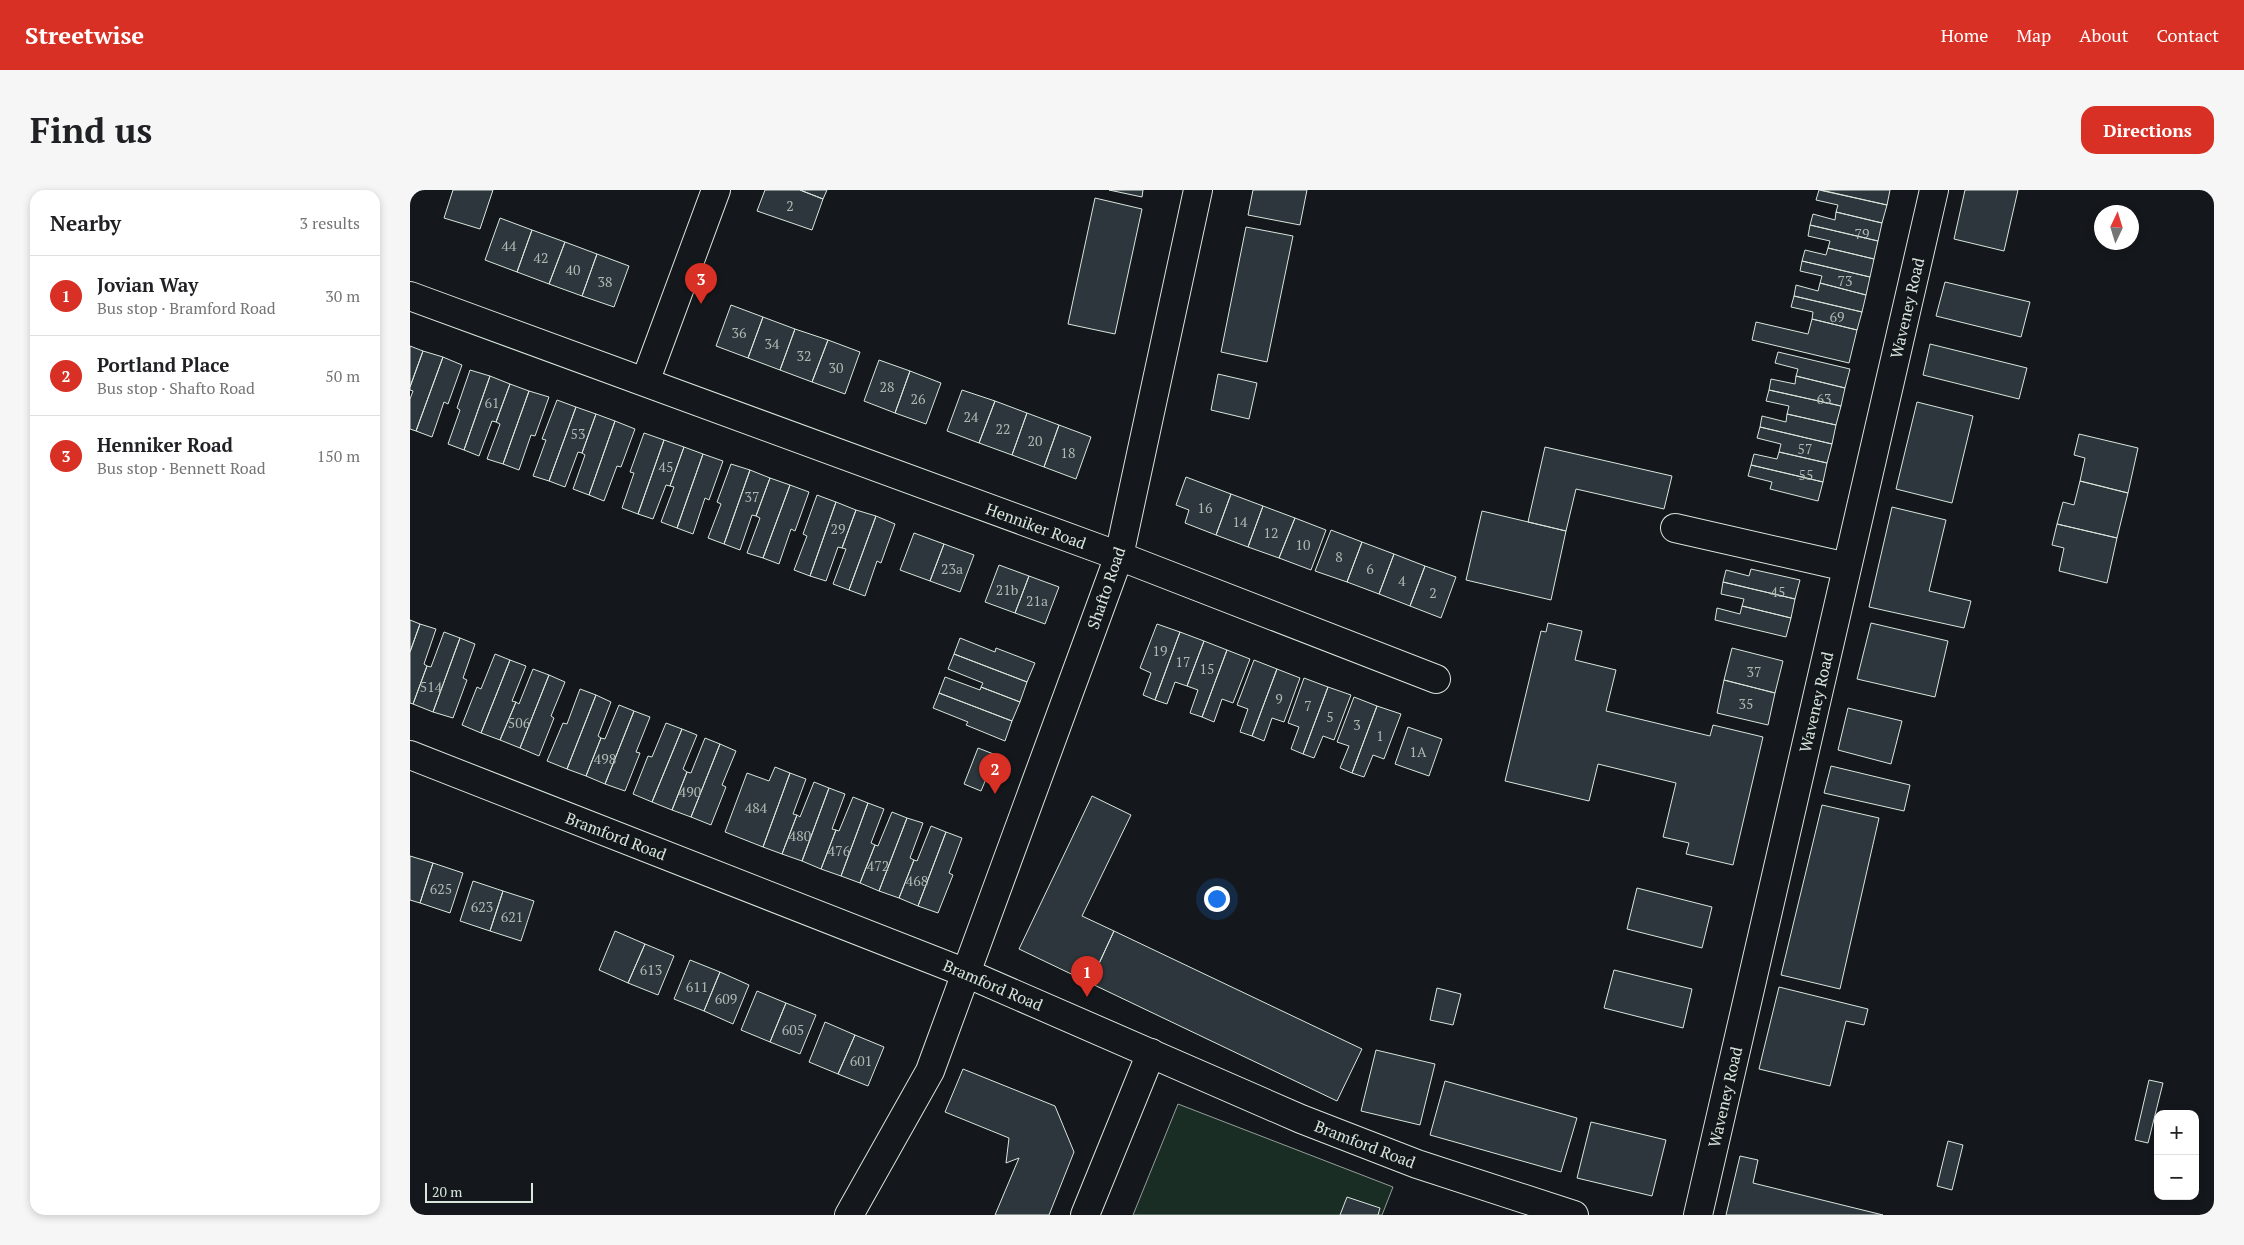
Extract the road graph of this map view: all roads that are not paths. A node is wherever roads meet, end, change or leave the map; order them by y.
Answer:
1 (716, 190) edge
2 (1198, 190) edge
3 (1934, 190) edge
4 (410, 296) edge
5 (645, 382) junction
6 (1675, 528) dead end
7 (1120, 556) junction
8 (1847, 568) junction
9 (1436, 679) dead end
10 (410, 755) edge
11 (966, 973) junction
12 (1151, 1053) junction
13 (849, 1215) edge
14 (1086, 1215) edge
15 (1574, 1215) edge
16 (1698, 1215) edge

1 - 5 street
2 - 7 street, Shafto Road
3 - 8 street, Waveney Road
4 - 5 street, Henniker Road
5 - 7 street, Henniker Road
6 - 8 street
7 - 9 street, Henniker Road
7 - 11 street, Shafto Road
8 - 16 street, Waveney Road
10 - 11 street, Bramford Road
11 - 12 street, Bramford Road
11 - 13 street, Shafto Road
12 - 14 street
12 - 15 street, Bramford Road

